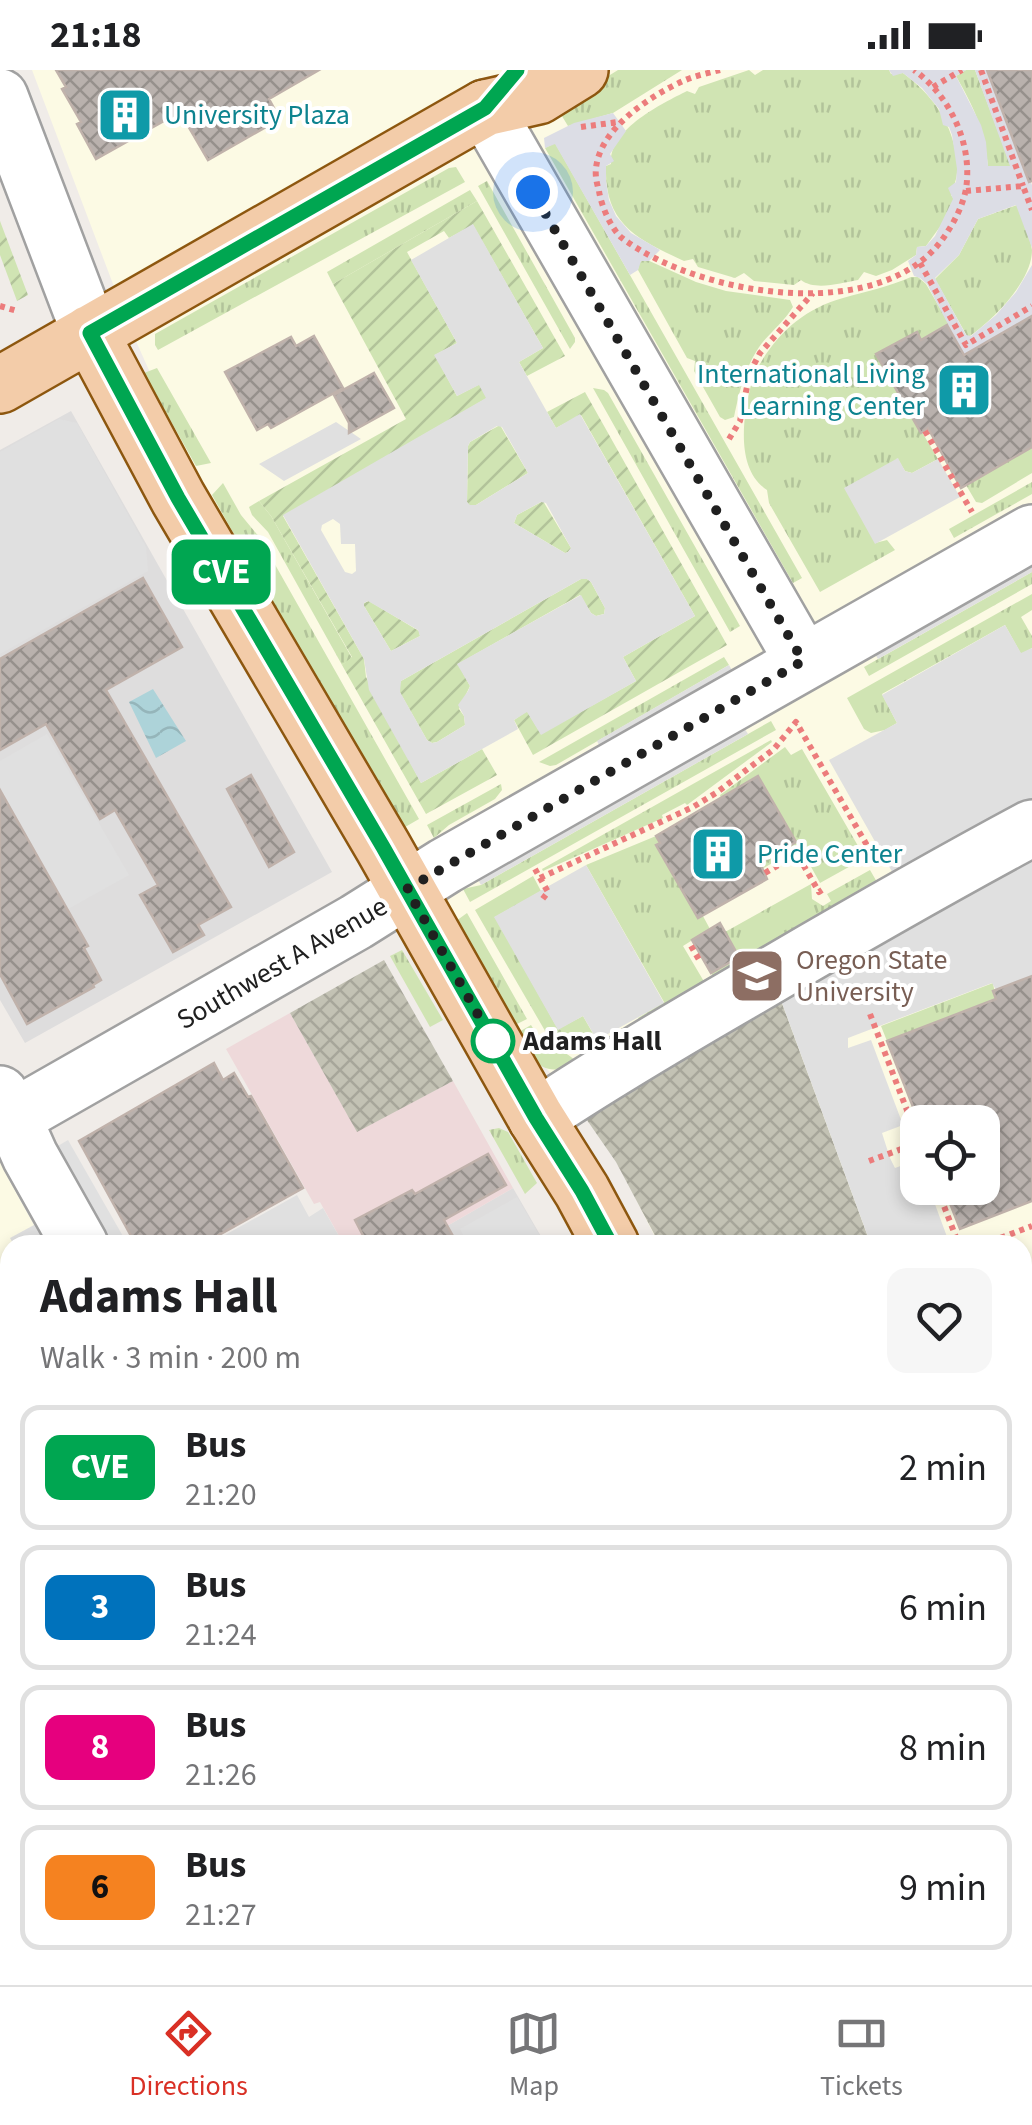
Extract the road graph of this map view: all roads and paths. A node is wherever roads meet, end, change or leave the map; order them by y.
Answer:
1 (580, 70) edge
2 (720, 70) edge
3 (914, 70) edge
4 (962, 70) edge
5 (981, 70) edge
6 (933, 87) junction
7 (501, 89) edge
8 (0, 97) edge
9 (1023, 186) junction
10 (966, 192) junction
11 (1032, 210) edge
12 (920, 264) junction
13 (813, 293) junction
14 (0, 306) edge
15 (1032, 306) edge
16 (16, 311) dead end
17 (90, 333) junction
18 (0, 385) edge
19 (925, 431) dead end
20 (729, 440) dead end
21 (972, 512) dead end
22 (1032, 533) edge
23 (803, 661) junction
24 (1032, 828) edge
25 (536, 869) dead end
26 (765, 874) dead end
27 (879, 876) junction
28 (540, 878) junction
29 (833, 884) dead end
30 (407, 889) junction
31 (541, 901) dead end
32 (870, 1014) dead end
33 (904, 1105) edge
34 (4, 1112) edge
35 (536, 1118) junction
36 (900, 1149) edge
37 (869, 1162) dead end
38 (944, 1205) edge
39 (1032, 1226) edge
40 (74, 1235) edge
41 (606, 1235) edge
42 (956, 1235) edge
43 (1008, 1235) edge

1 - 7 main road
2 - 13 path
3 - 6 path
4 - 6 path
5 - 9 path
6 - 10 path
7 - 17 main road
7 - 23 street
8 - 17 street
9 - 10 path
9 - 11 path
10 - 12 path
12 - 13 path
12 - 15 path
13 - 20 path
14 - 16 path
17 - 18 main road
17 - 30 main road
19 - 21 path
22 - 23 street, Southwest A Avenue
23 - 30 street, Southwest A Avenue
24 - 27 street
25 - 28 path
26 - 29 path
27 - 28 path
27 - 35 street
28 - 31 path
30 - 34 street, Southwest A Avenue
30 - 35 main road
32 - 33 path
34 - 40 street
35 - 41 main road
36 - 37 path
38 - 42 path
39 - 43 path

